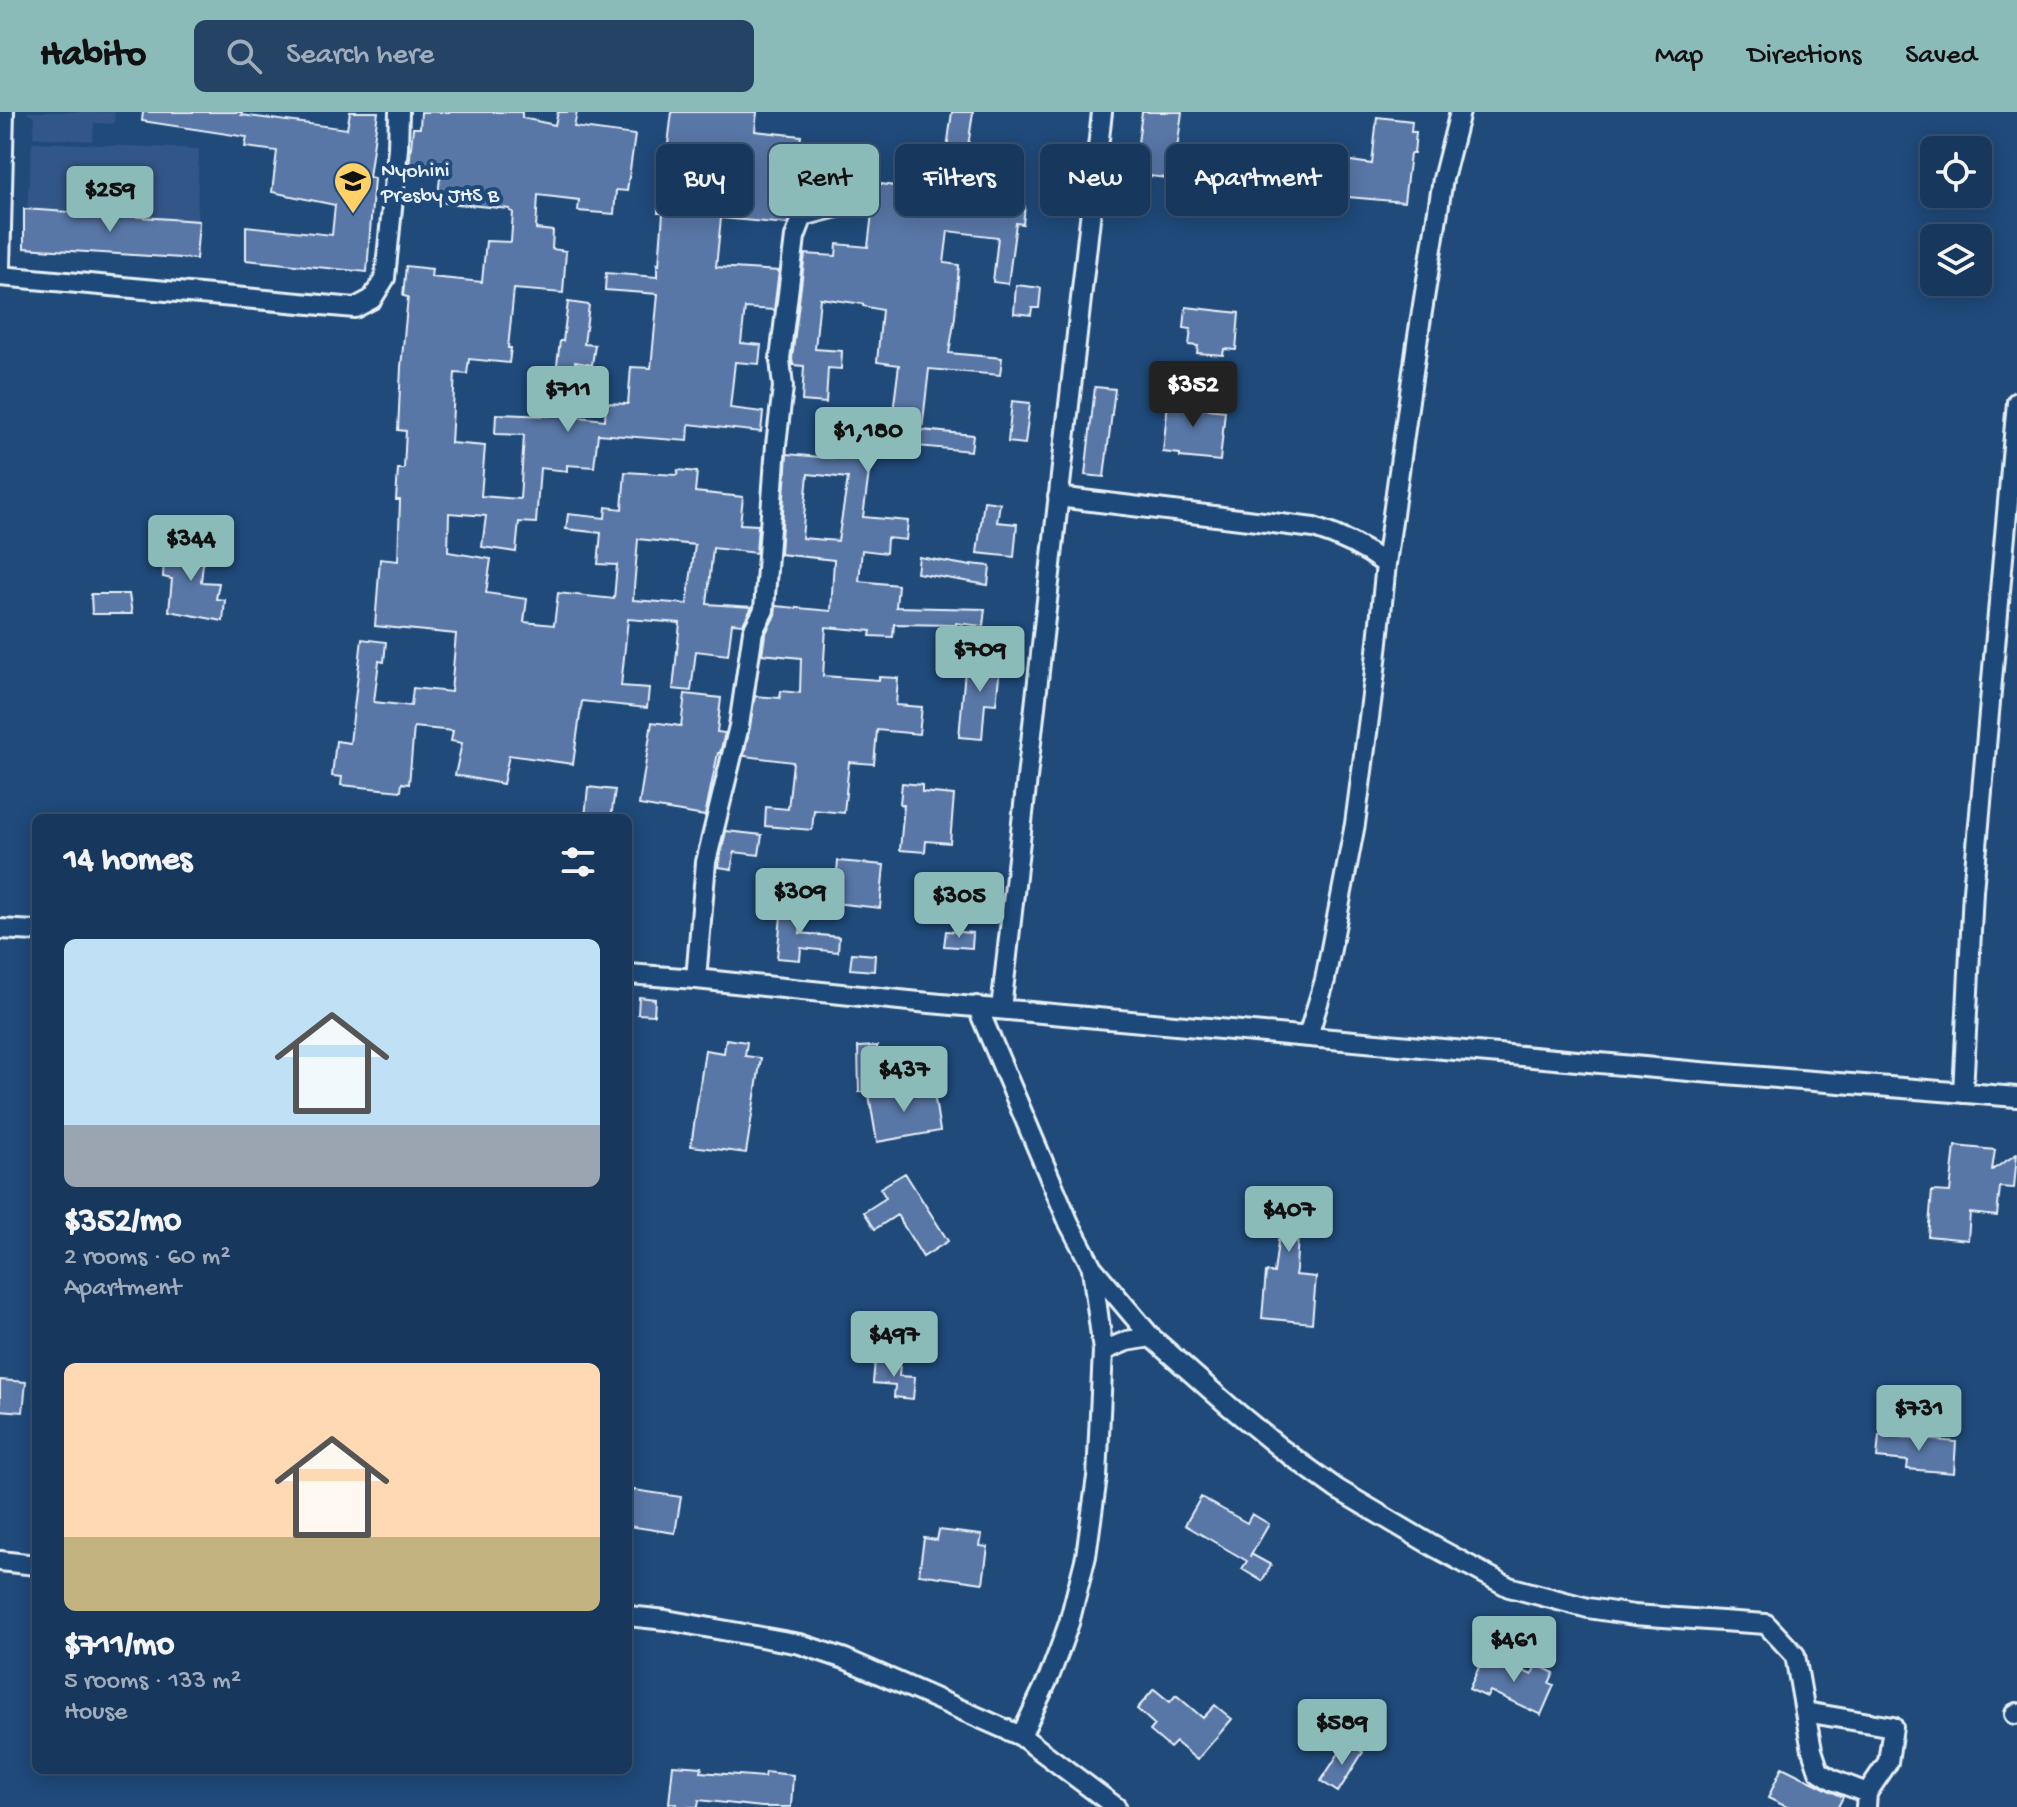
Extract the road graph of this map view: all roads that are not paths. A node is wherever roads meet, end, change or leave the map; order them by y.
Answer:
1 (4, 112) edge
2 (399, 112) edge
3 (1102, 112) edge
4 (1460, 112) edge
5 (803, 216) edge
6 (0, 268) edge
7 (0, 276) edge
8 (2017, 402) edge
9 (1058, 497) junction
10 (1386, 564) junction
11 (0, 929) edge
12 (32, 931) edge
13 (632, 974) edge
14 (696, 979) junction
15 (977, 1006) junction
16 (1001, 1009) junction
17 (1308, 1036) junction
18 (1963, 1093) junction
19 (2017, 1097) edge
20 (1092, 1267) junction
21 (1151, 1337) junction
22 (1103, 1351) junction
23 (0, 1561) edge
24 (32, 1565) edge
25 (632, 1616) edge
26 (1805, 1712) junction
27 (1021, 1736) junction
28 (1867, 1800) edge
29 (1116, 1807) edge

1 - 6 street
2 - 7 street
3 - 9 street
4 - 10 street
5 - 14 street
8 - 18 street
9 - 10 street
9 - 16 street
10 - 17 street
11 - 12 street
13 - 14 street
14 - 15 street
15 - 16 street
15 - 20 street
16 - 17 street
17 - 18 street
18 - 19 street
20 - 21 street
20 - 22 street
21 - 22 street
21 - 26 street
22 - 27 street
23 - 24 street
25 - 27 street
26 - 28 street
26 - 28 street
27 - 29 street

